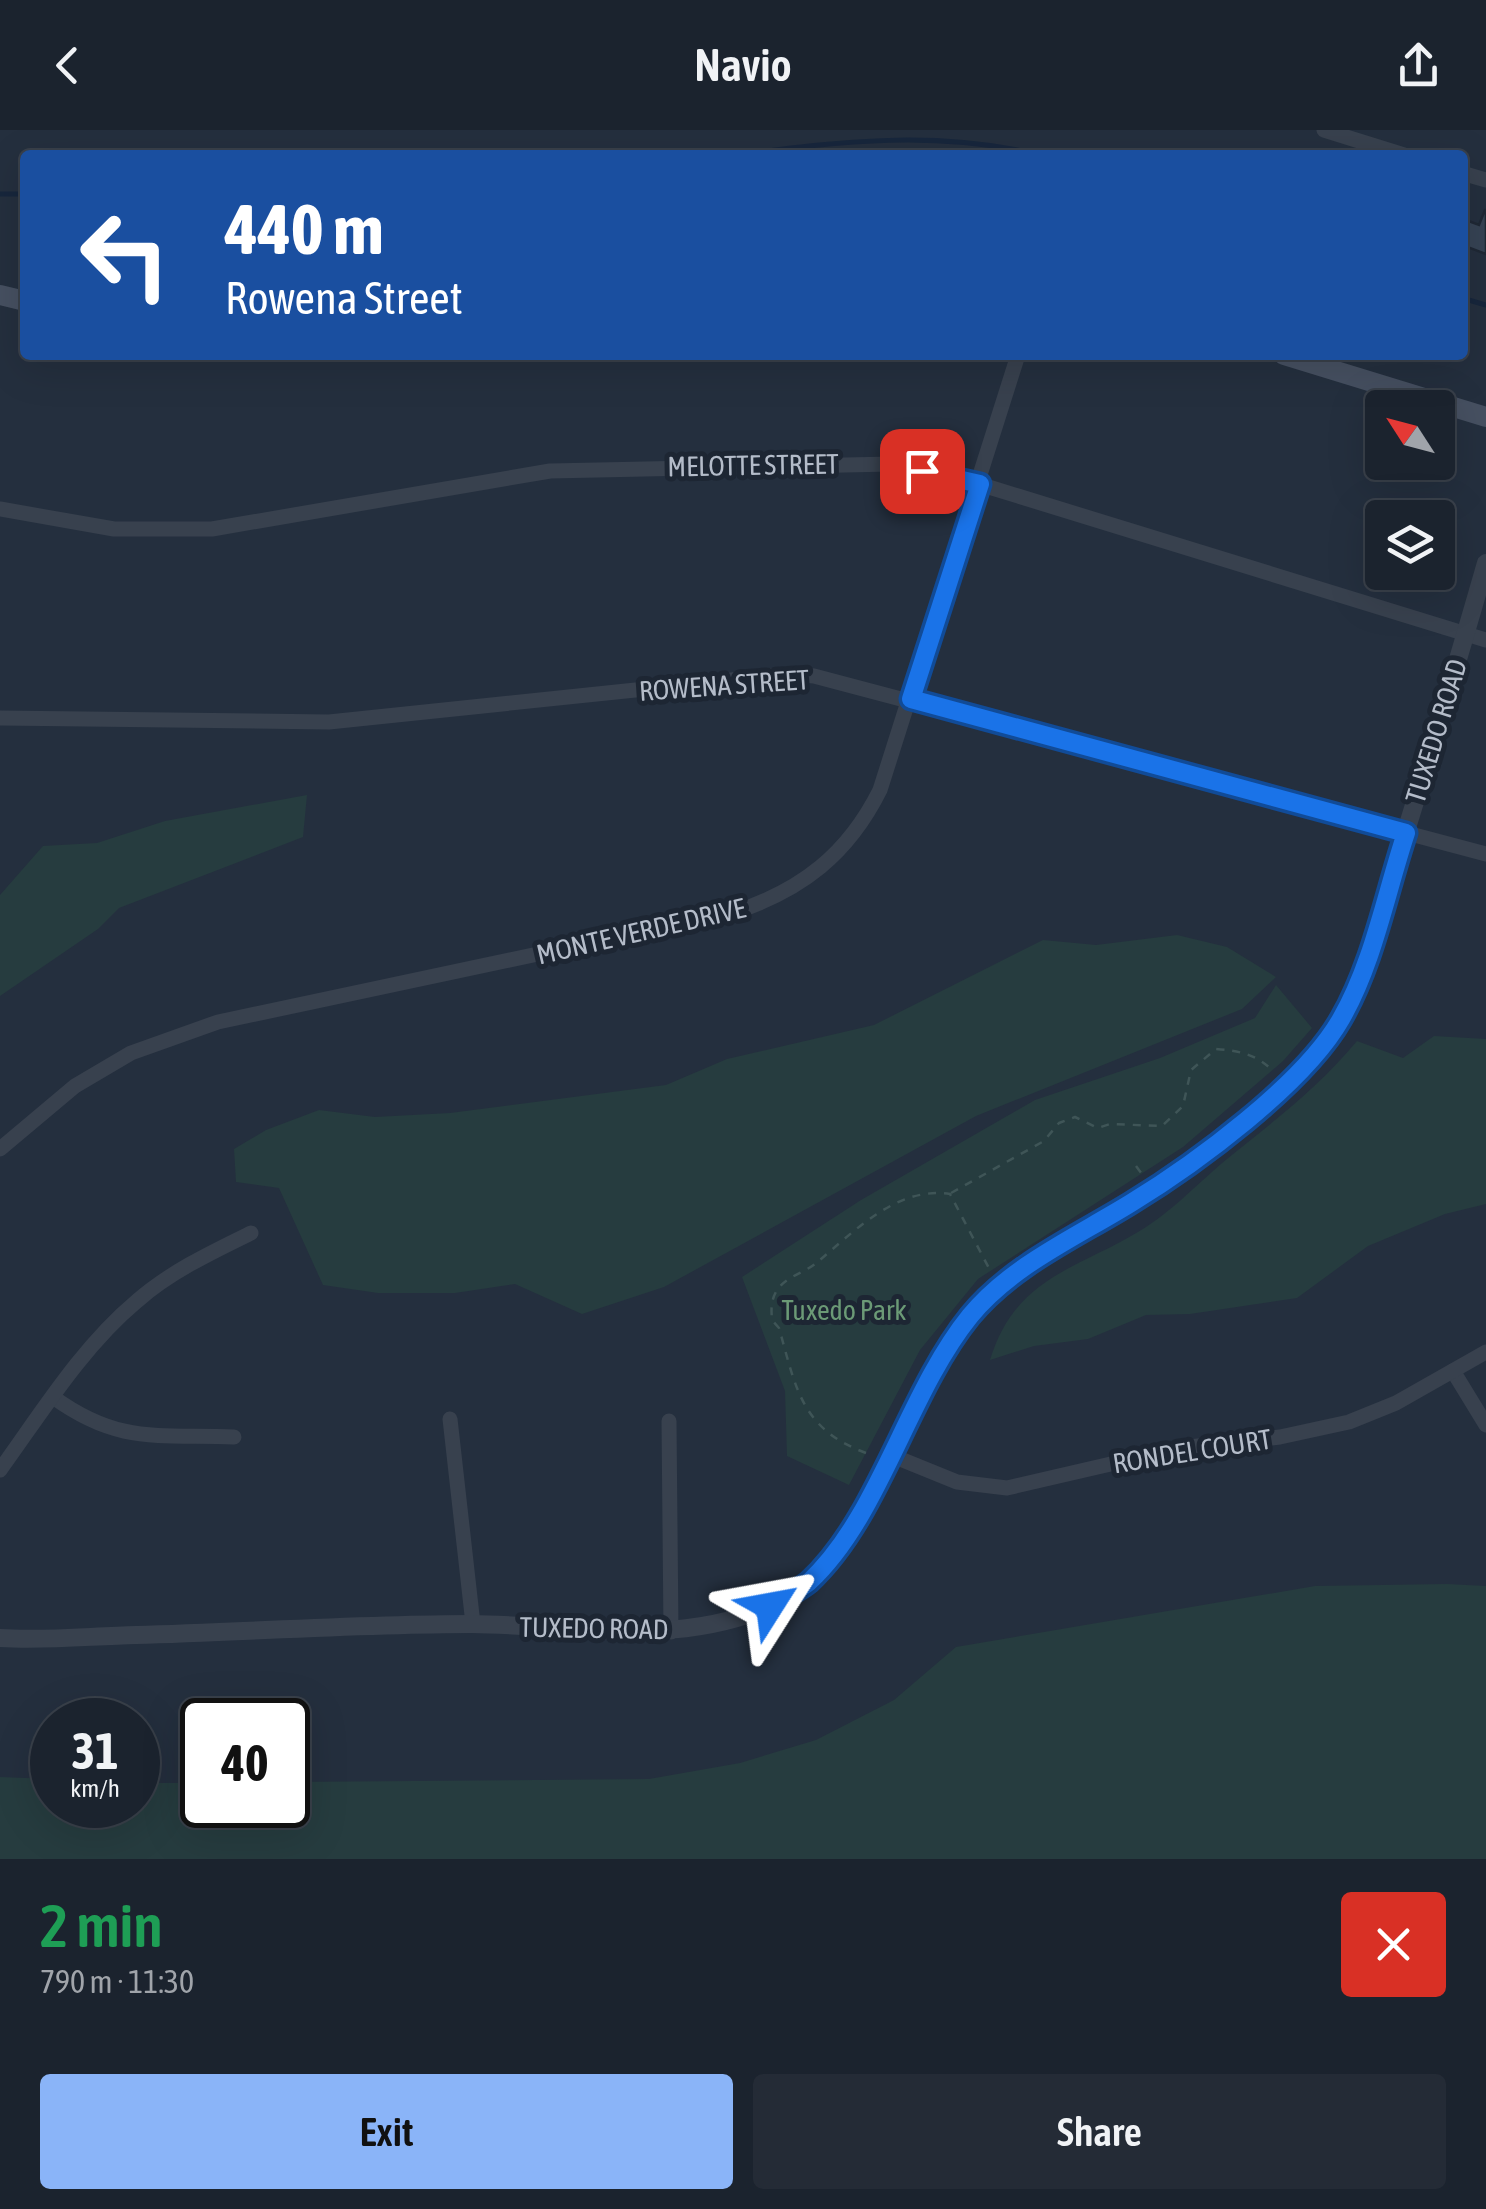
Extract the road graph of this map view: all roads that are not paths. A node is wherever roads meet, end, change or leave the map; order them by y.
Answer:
1 (1324, 130) edge
2 (1388, 150) edge
3 (1017, 360) edge
4 (1300, 360) edge
5 (1486, 418) edge
6 (980, 484) junction
7 (0, 509) edge
8 (1486, 563) edge
9 (1466, 634) junction
10 (1486, 640) edge
11 (911, 699) junction
12 (0, 718) edge
13 (1406, 833) junction
14 (1486, 854) edge
15 (0, 1149) edge
16 (250, 1233) dead end
17 (1486, 1352) edge
18 (1453, 1370) junction
19 (53, 1397) junction
20 (450, 1419) dead end
21 (669, 1421) dead end
22 (1486, 1425) edge
23 (234, 1437) dead end
24 (888, 1454) junction
25 (0, 1470) edge
26 (473, 1624) junction
27 (671, 1632) junction
28 (0, 1638) edge

1 - 2 street
3 - 6 street, MONTE VERDE DRIVE
4 - 5 main road
6 - 7 street, MELOTTE STREET
6 - 9 street, MELOTTE STREET
6 - 11 street, MONTE VERDE DRIVE
8 - 9 street, TUXEDO ROAD
9 - 10 street, MELOTTE STREET
9 - 13 street, TUXEDO ROAD
11 - 12 street, ROWENA STREET
11 - 13 street, ROWENA STREET
11 - 15 street, MONTE VERDE DRIVE
13 - 14 street, ROWENA STREET
13 - 24 street, TUXEDO ROAD
16 - 19 street
17 - 18 street, RONDEL COURT
18 - 22 street
18 - 24 street, RONDEL COURT
19 - 23 street
19 - 25 street
20 - 26 street
21 - 27 street
24 - 27 street, TUXEDO ROAD
26 - 27 street, TUXEDO ROAD
26 - 28 street, TUXEDO ROAD

